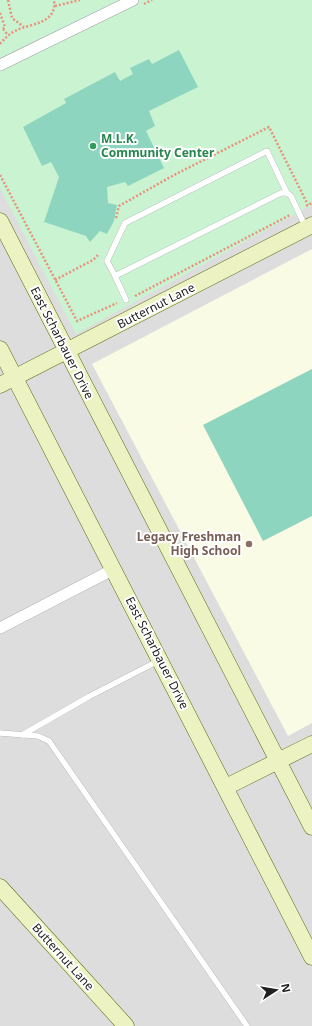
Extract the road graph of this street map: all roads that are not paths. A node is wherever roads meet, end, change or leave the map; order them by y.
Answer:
1 (133, 0) edge
2 (0, 65) edge
3 (287, 193) junction
4 (0, 222) edge
5 (309, 227) edge
6 (115, 276) junction
7 (126, 300) dead end
8 (0, 349) edge
9 (67, 352) junction
10 (15, 377) junction
11 (0, 385) edge
12 (114, 569) junction
13 (0, 628) edge
14 (160, 660) junction
15 (0, 733) edge
16 (22, 735) junction
17 (312, 744) edge
18 (279, 761) junction
19 (226, 787) junction
20 (312, 827) edge
21 (0, 887) edge
22 (312, 957) edge
23 (126, 1026) edge
24 (247, 1026) edge

1 - 2 street
3 - 5 lane
3 - 6 lane
3 - 6 lane
4 - 9 main road, East Scharbauer Drive
5 - 9 main road, Butternut Lane
6 - 7 lane
8 - 10 main road, East Scharbauer Drive
9 - 10 main road, Butternut Lane
9 - 18 main road, East Scharbauer Drive
10 - 11 main road, Butternut Lane
10 - 12 main road, East Scharbauer Drive
12 - 13 street
12 - 14 main road, East Scharbauer Drive
14 - 16 lane
14 - 19 main road, East Scharbauer Drive
15 - 16 lane
16 - 24 lane
17 - 18 main road
18 - 19 main road
18 - 20 main road, East Scharbauer Drive
19 - 22 main road, East Scharbauer Drive
21 - 23 main road, Butternut Lane

